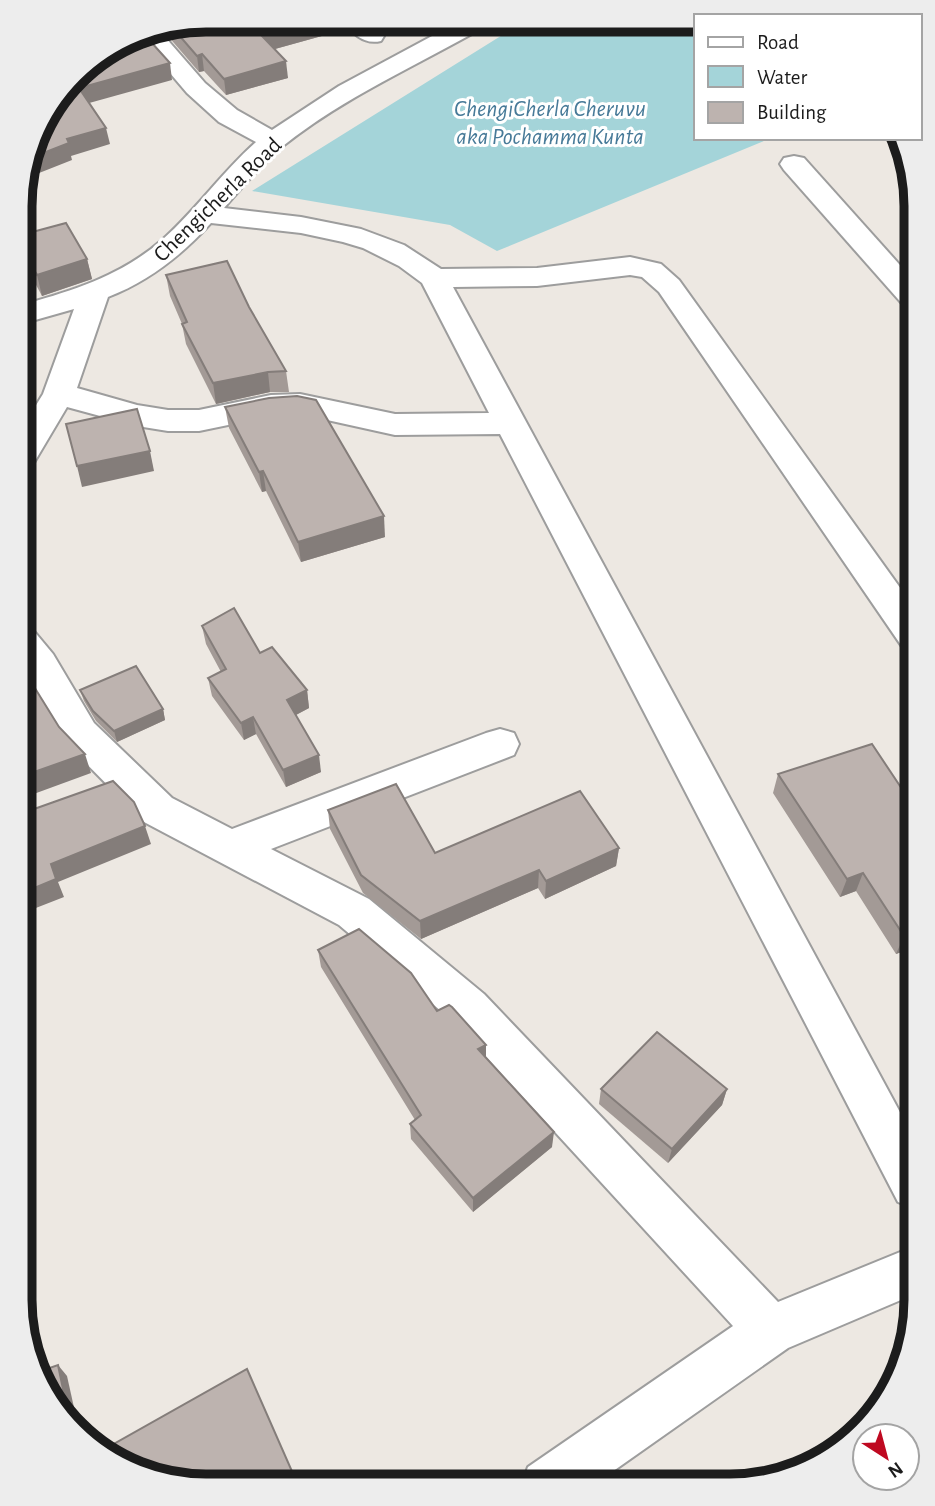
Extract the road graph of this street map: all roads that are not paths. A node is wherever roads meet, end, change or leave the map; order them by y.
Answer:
1 (458, 32) edge
2 (154, 39) edge
3 (274, 141) junction
4 (794, 164) dead end
5 (203, 214) junction
6 (434, 278) junction
7 (904, 287) edge
8 (95, 293) junction
9 (32, 312) edge
10 (59, 394) junction
11 (512, 423) junction
12 (32, 438) edge
13 (904, 620) edge
14 (32, 654) edge
15 (500, 744) dead end
16 (228, 848) junction
17 (903, 1164) edge
18 (903, 1275) edge
19 (770, 1330) junction
20 (564, 1474) edge

1 - 3 street, Chengicherla Road
2 - 3 street
3 - 5 street, Chengicherla Road
4 - 7 street
5 - 6 street
5 - 8 street, Chengicherla Road
6 - 11 street
6 - 13 street
8 - 9 street, Chengicherla Road
8 - 10 street
10 - 11 street
10 - 12 street
11 - 17 street
14 - 16 street
15 - 16 street
16 - 19 street
18 - 19 street
19 - 20 street

